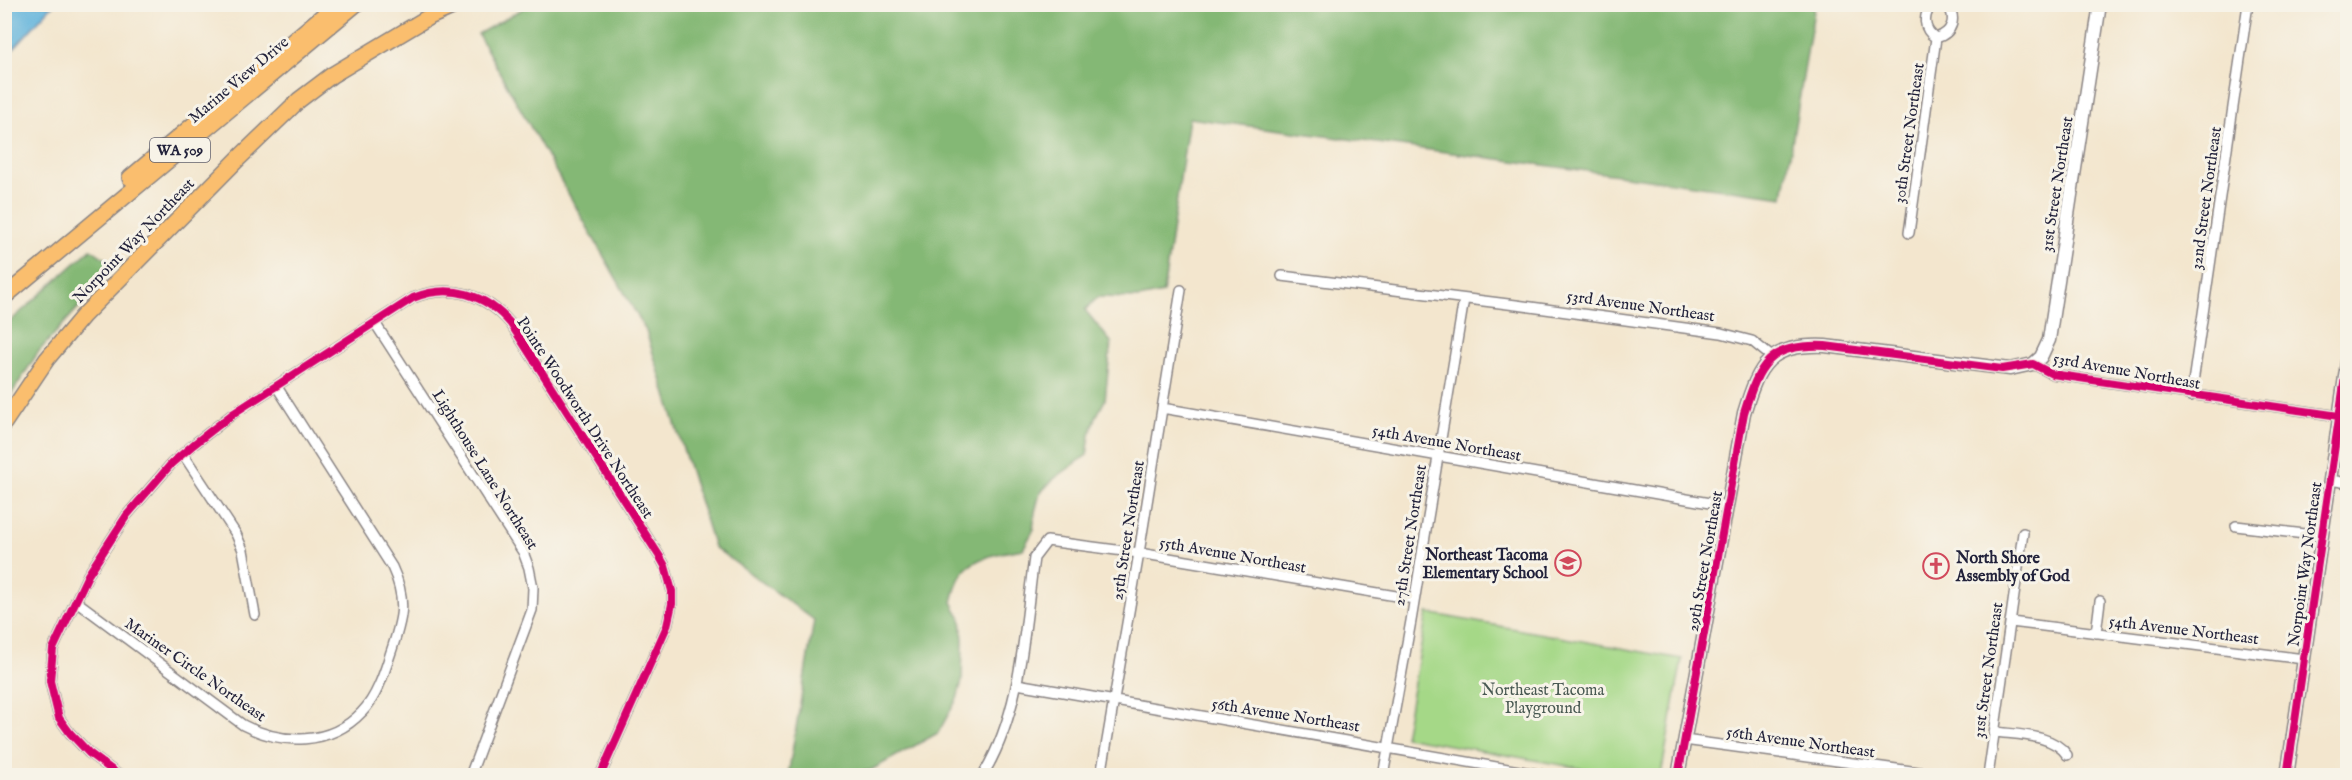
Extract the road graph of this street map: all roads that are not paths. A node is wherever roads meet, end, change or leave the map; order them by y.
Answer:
1 (337, 4) edge
2 (356, 4) edge
3 (459, 4) edge
4 (1933, 4) edge
5 (1947, 4) edge
6 (2100, 4) edge
7 (2248, 4) edge
8 (1936, 38) junction
9 (1909, 233) dead end
10 (1282, 276) dead end
11 (4, 284) edge
12 (1180, 290) dead end
13 (4, 297) edge
14 (1464, 299) junction
15 (375, 323) junction
16 (2348, 356) edge
17 (1773, 357) junction
18 (2033, 364) junction
19 (277, 387) junction
20 (2191, 396) junction
21 (1162, 408) junction
22 (2339, 416) junction
23 (4, 423) edge
24 (183, 454) junction
25 (1437, 455) junction
26 (2330, 480) junction
27 (2348, 483) edge
28 (1727, 506) junction
29 (2236, 526) dead end
30 (2023, 533) dead end
31 (2322, 536) junction
32 (1139, 553) junction
33 (1414, 599) junction
34 (76, 601) junction
35 (2100, 601) dead end
36 (255, 615) dead end
37 (2011, 622) junction
38 (2096, 633) junction
39 (2304, 659) junction
40 (1017, 684) junction
41 (1115, 700) junction
42 (1995, 732) junction
43 (1684, 740) junction
44 (1388, 746) junction
45 (2067, 755) dead end
46 (984, 773) dead end
47 (120, 776) edge
48 (470, 776) edge
49 (600, 776) edge
50 (1101, 776) edge
51 (1383, 776) edge
52 (1549, 776) edge
53 (1678, 776) edge
54 (1948, 776) edge
55 (1988, 776) edge
56 (2287, 776) edge

1 - 11 main road, Marine View Drive / WA 509
2 - 13 main road, Marine View Drive / WA 509
3 - 23 main road, Norpoint Way Northeast
4 - 8 street, 30th Street Northeast
5 - 8 street, 30th Street Northeast
6 - 18 street, 31st Street Northeast
7 - 20 street, 32nd Street Northeast
8 - 9 street, 30th Street Northeast
10 - 14 street, 53rd Avenue Northeast
12 - 21 street, 25th Street Northeast
14 - 17 street, 53rd Avenue Northeast
14 - 25 street, 27th Street Northeast
15 - 19 street, Pointe Woodworth Drive Northeast
15 - 48 street, Lighthouse Lane Northeast
15 - 49 street, Pointe Woodworth Drive Northeast
16 - 22 street, Norpoint Way Northeast
17 - 18 street, 53rd Avenue Northeast
17 - 28 street, 29th Street Northeast
18 - 20 street, 53rd Avenue Northeast
19 - 24 street, Pointe Woodworth Drive Northeast
19 - 34 street, Mariner Circle Northeast
20 - 22 street, 53rd Avenue Northeast
21 - 25 street, 54th Avenue Northeast
21 - 32 street, 25th Street Northeast
22 - 26 street, Norpoint Way Northeast
24 - 34 street, Pointe Woodworth Drive Northeast
24 - 36 street
25 - 28 street, 54th Avenue Northeast
25 - 33 street, 27th Street Northeast
26 - 27 street
26 - 31 street, Norpoint Way Northeast
28 - 43 street, 29th Street Northeast
29 - 31 street
30 - 37 street, 31st Street Northeast
31 - 39 street, Norpoint Way Northeast
32 - 33 street, 55th Avenue Northeast
32 - 40 street, 55th Avenue Northeast
32 - 41 street, 25th Street Northeast
33 - 44 street, 27th Street Northeast
34 - 47 street, Pointe Woodworth Drive Northeast
35 - 38 street, 54th Avenue Northeast
37 - 38 street, 54th Avenue Northeast
37 - 42 street, 31st Street Northeast
38 - 39 street, 54th Avenue Northeast
39 - 56 street, Norpoint Way Northeast
40 - 41 street, 56th Avenue Northeast
40 - 46 street
41 - 44 street, 56th Avenue Northeast
41 - 50 street, 25th Street Northeast
42 - 45 street
42 - 55 street, 31st Street Northeast
43 - 53 street, 29th Street Northeast
43 - 54 street, 56th Avenue Northeast
44 - 51 street, 27th Street Northeast
44 - 52 street, 56th Avenue Northeast

